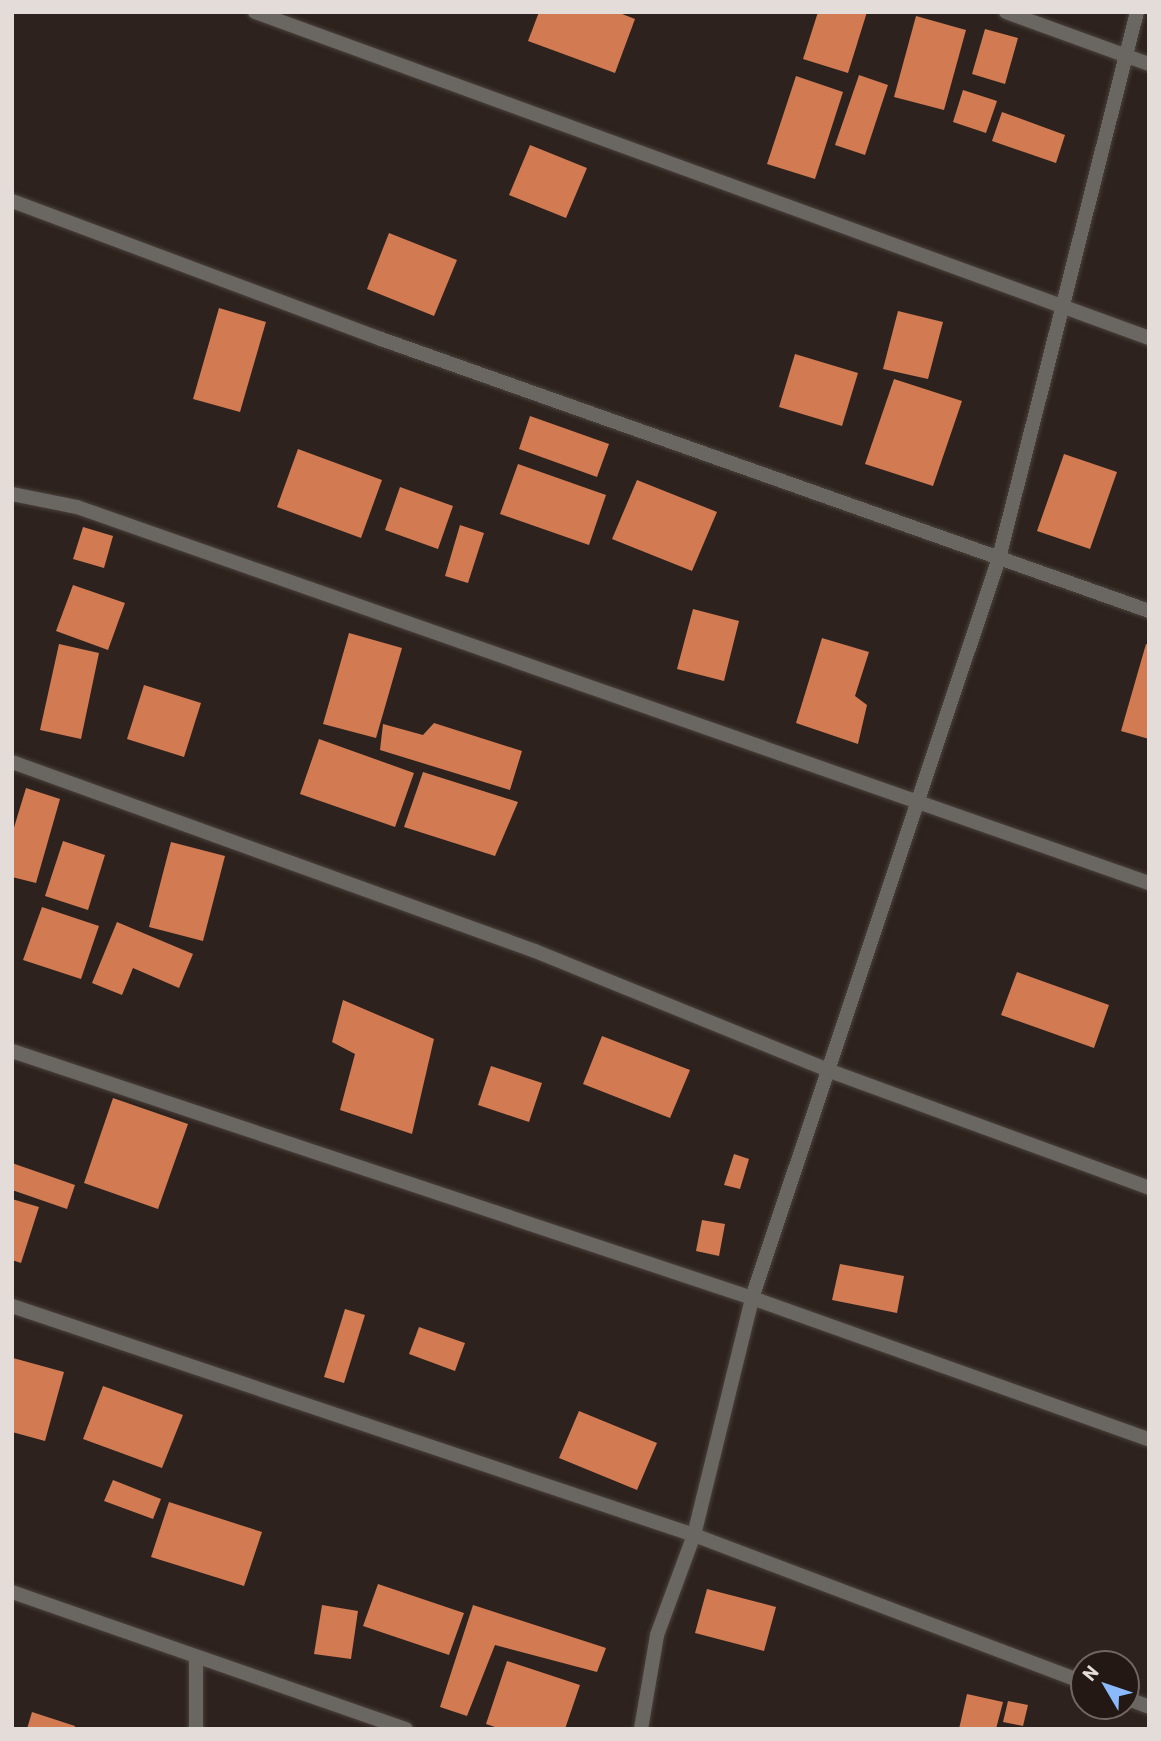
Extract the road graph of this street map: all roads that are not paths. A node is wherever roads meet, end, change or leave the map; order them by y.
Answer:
1 (255, 12) edge
2 (1006, 12) edge
3 (1137, 12) edge
4 (1128, 56) junction
5 (1149, 64) edge
6 (12, 201) edge
7 (1064, 308) junction
8 (1149, 338) edge
9 (12, 494) edge
10 (999, 558) junction
11 (1149, 611) edge
12 (12, 762) edge
13 (916, 803) junction
14 (1149, 883) edge
15 (12, 1051) edge
16 (830, 1071) junction
17 (1149, 1188) edge
18 (751, 1298) junction
19 (12, 1306) edge
20 (1149, 1439) edge
21 (694, 1535) junction
22 (12, 1592) edge
23 (196, 1658) junction
24 (1070, 1677) edge
25 (196, 1729) edge
26 (406, 1729) edge
27 (641, 1729) edge

1 - 7 street
2 - 4 street
3 - 4 street
4 - 5 street
4 - 7 street
6 - 10 street
7 - 8 street
7 - 10 street
9 - 13 street
10 - 11 street
10 - 13 street
12 - 16 street
13 - 14 street
13 - 16 street
15 - 18 street
16 - 17 street
16 - 18 street
18 - 20 street
18 - 21 street
19 - 21 street
21 - 24 street
21 - 27 street
22 - 23 street
23 - 25 street
23 - 26 street

